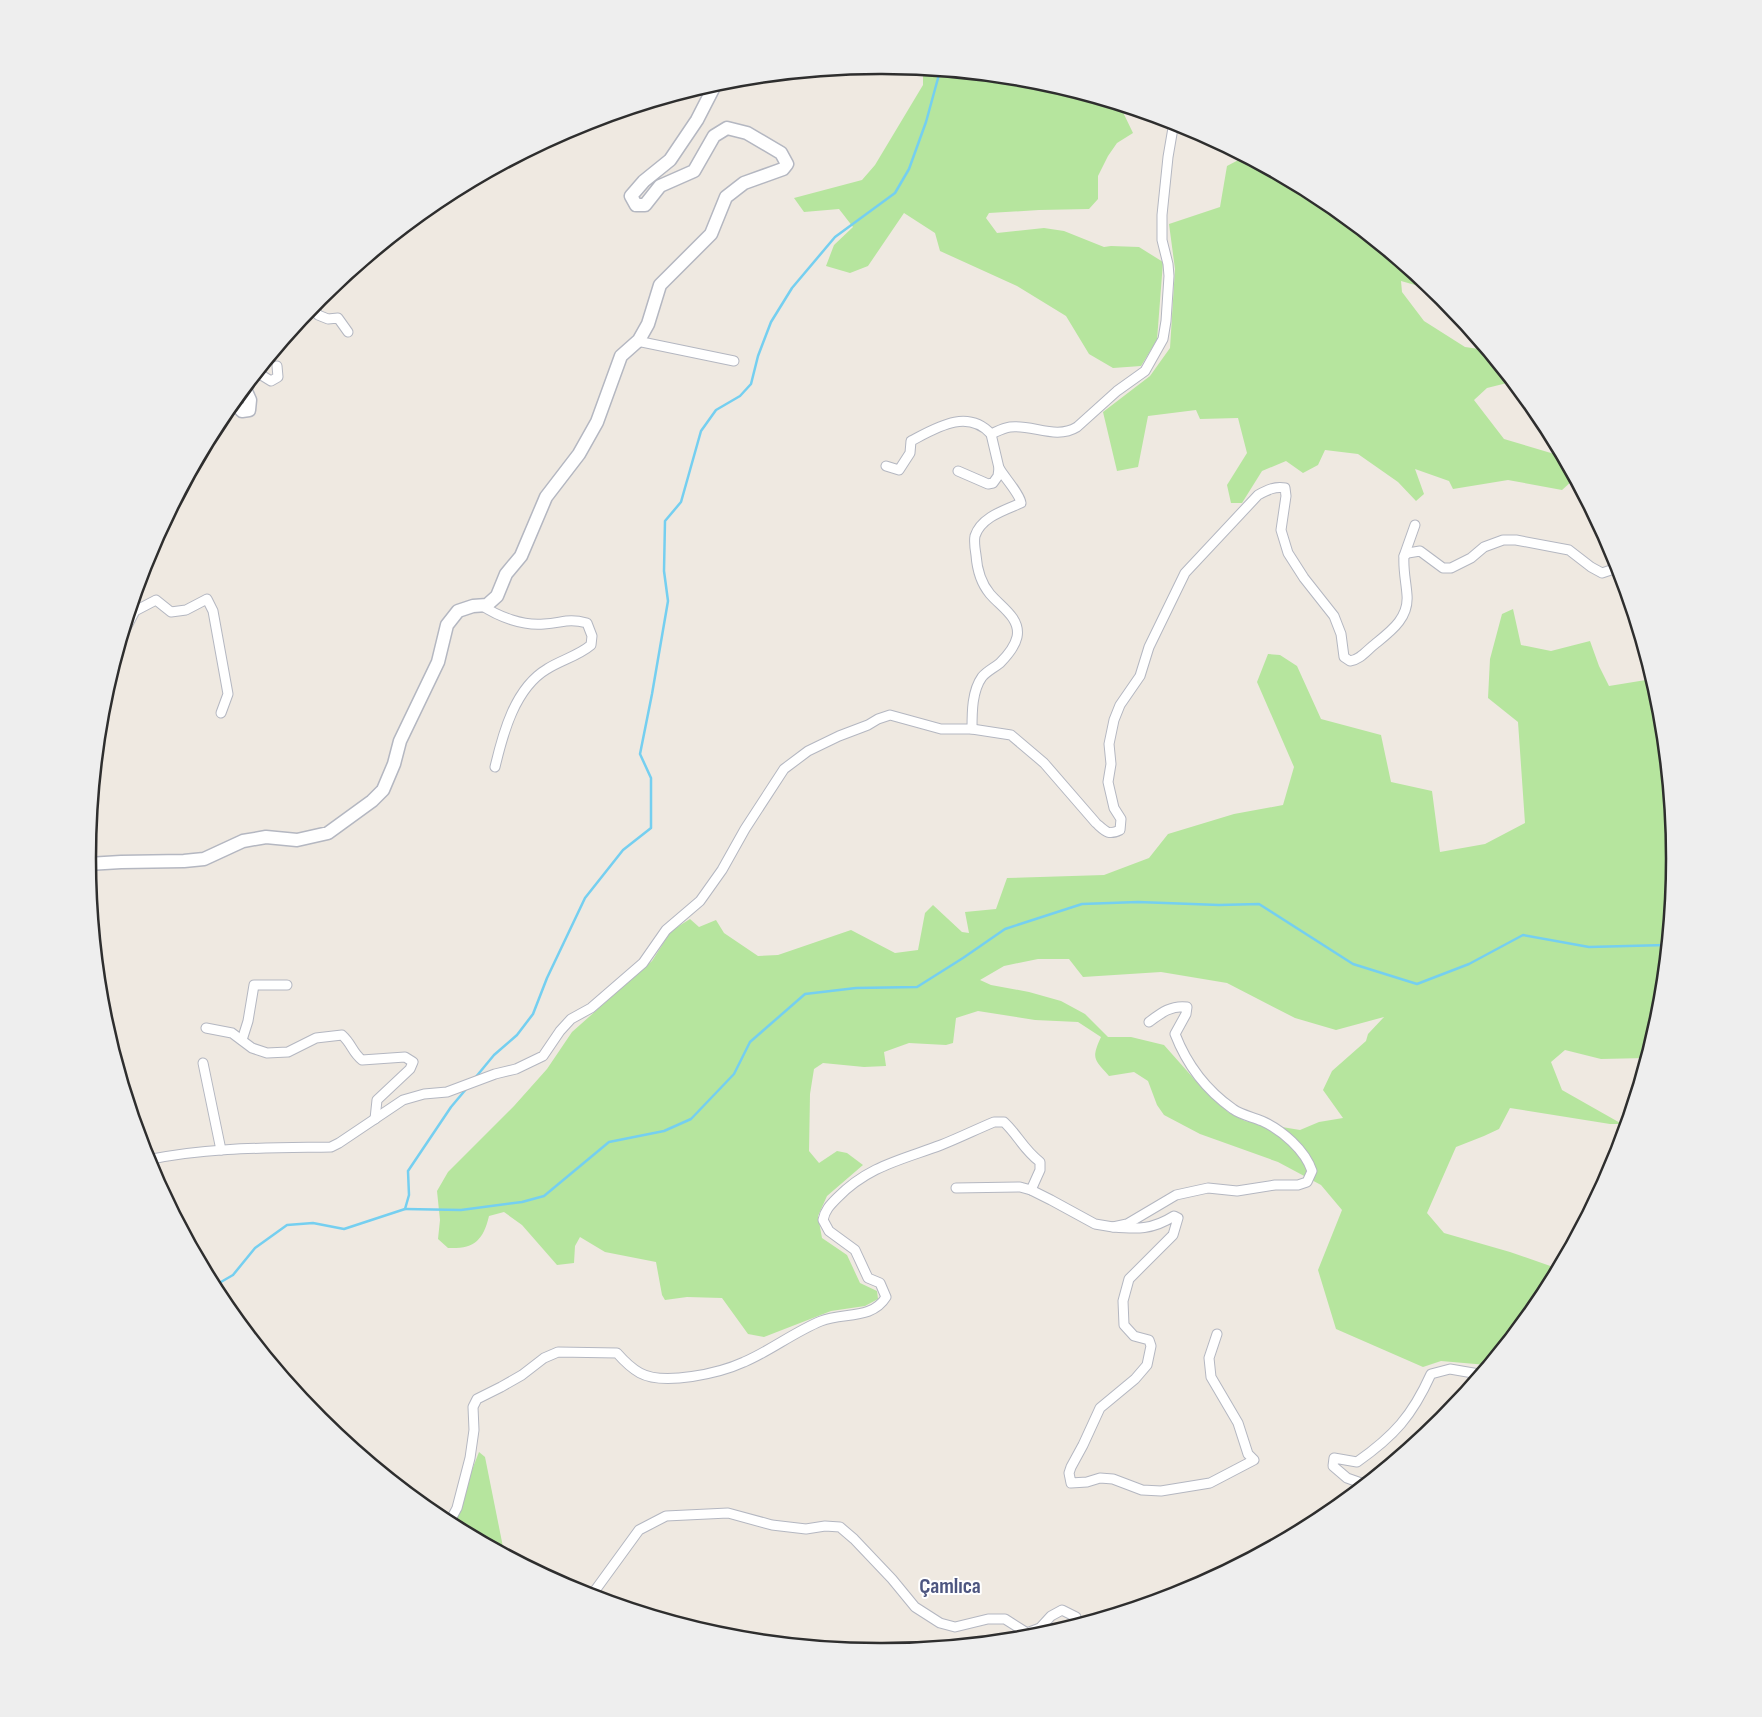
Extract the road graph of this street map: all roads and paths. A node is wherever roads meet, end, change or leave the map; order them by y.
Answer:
1 (711, 93) edge
2 (1173, 130) edge
3 (317, 313) edge
4 (348, 332) dead end
5 (637, 342) junction
6 (734, 361) dead end
7 (277, 366) dead end
8 (262, 376) edge
9 (248, 396) edge
10 (239, 408) edge
11 (991, 434) junction
12 (886, 466) dead end
13 (999, 468) junction
14 (958, 471) dead end
15 (1415, 525) dead end
16 (1404, 556) junction
17 (1611, 570) edge
18 (481, 605) junction
19 (137, 610) edge
20 (221, 713) dead end
21 (972, 729) junction
22 (495, 767) dead end
23 (96, 864) edge
24 (287, 985) dead end
25 (1149, 1022) dead end
26 (206, 1028) dead end
27 (242, 1040) junction
28 (203, 1063) dead end
29 (375, 1119) junction
30 (221, 1150) junction
31 (156, 1158) edge
32 (956, 1188) dead end
33 (1031, 1190) junction
34 (1113, 1227) junction
35 (1217, 1334) dead end
36 (1473, 1373) edge
37 (1358, 1482) edge
38 (453, 1516) edge
39 (596, 1590) edge
40 (1076, 1616) dead end
41 (1042, 1626) edge
42 (1022, 1630) edge

1 - 5 street
2 - 11 street
3 - 4 street
5 - 6 street
5 - 18 street
7 - 8 street
9 - 10 street
11 - 12 street
11 - 13 street
13 - 14 street
13 - 21 street
15 - 16 street
16 - 17 street
16 - 21 street
18 - 22 street
18 - 23 street
19 - 20 street
21 - 29 street
24 - 27 street
25 - 34 street
26 - 27 street
27 - 29 street
28 - 30 street
29 - 30 street
30 - 31 street
32 - 33 street
33 - 34 street
33 - 38 street
34 - 35 street
36 - 37 street
39 - 42 street
40 - 41 street

